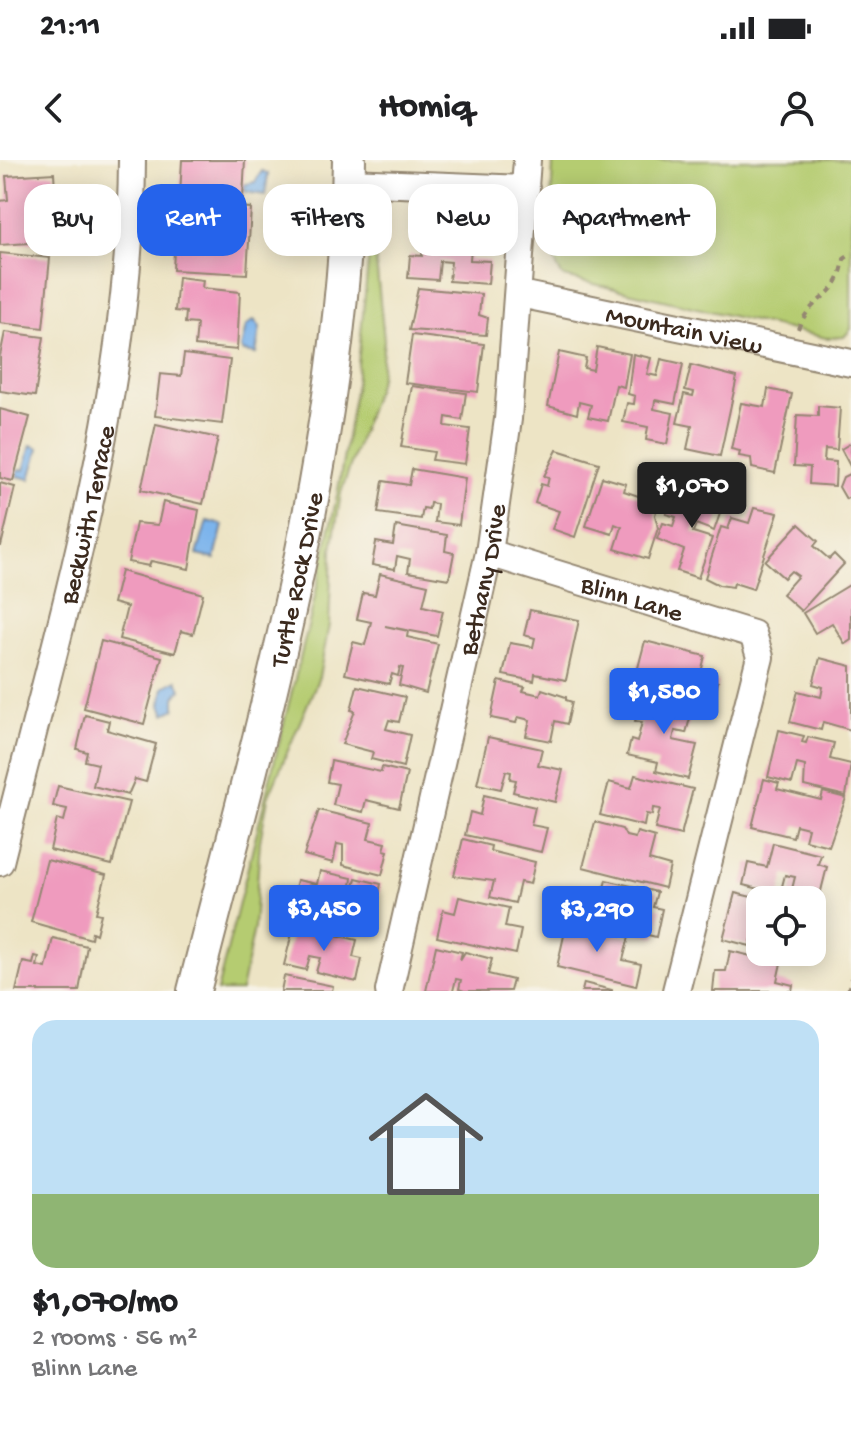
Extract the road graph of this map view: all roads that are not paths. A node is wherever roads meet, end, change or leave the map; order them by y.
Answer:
1 (132, 160) edge
2 (506, 160) edge
3 (527, 160) edge
4 (349, 171) edge
5 (526, 189) junction
6 (520, 294) junction
7 (851, 363) edge
8 (489, 553) junction
9 (0, 862) edge
10 (194, 991) edge
11 (389, 991) edge
12 (676, 991) edge

1 - 9 street, Beckwith Terrace
2 - 3 street
3 - 5 street, Bethany Drive
4 - 5 street
4 - 10 street, Turtle Rock Drive
5 - 6 street, Bethany Drive
6 - 7 street, Mountain View
6 - 8 street, Bethany Drive
8 - 11 street, Bethany Drive
8 - 12 street, Blinn Lane

